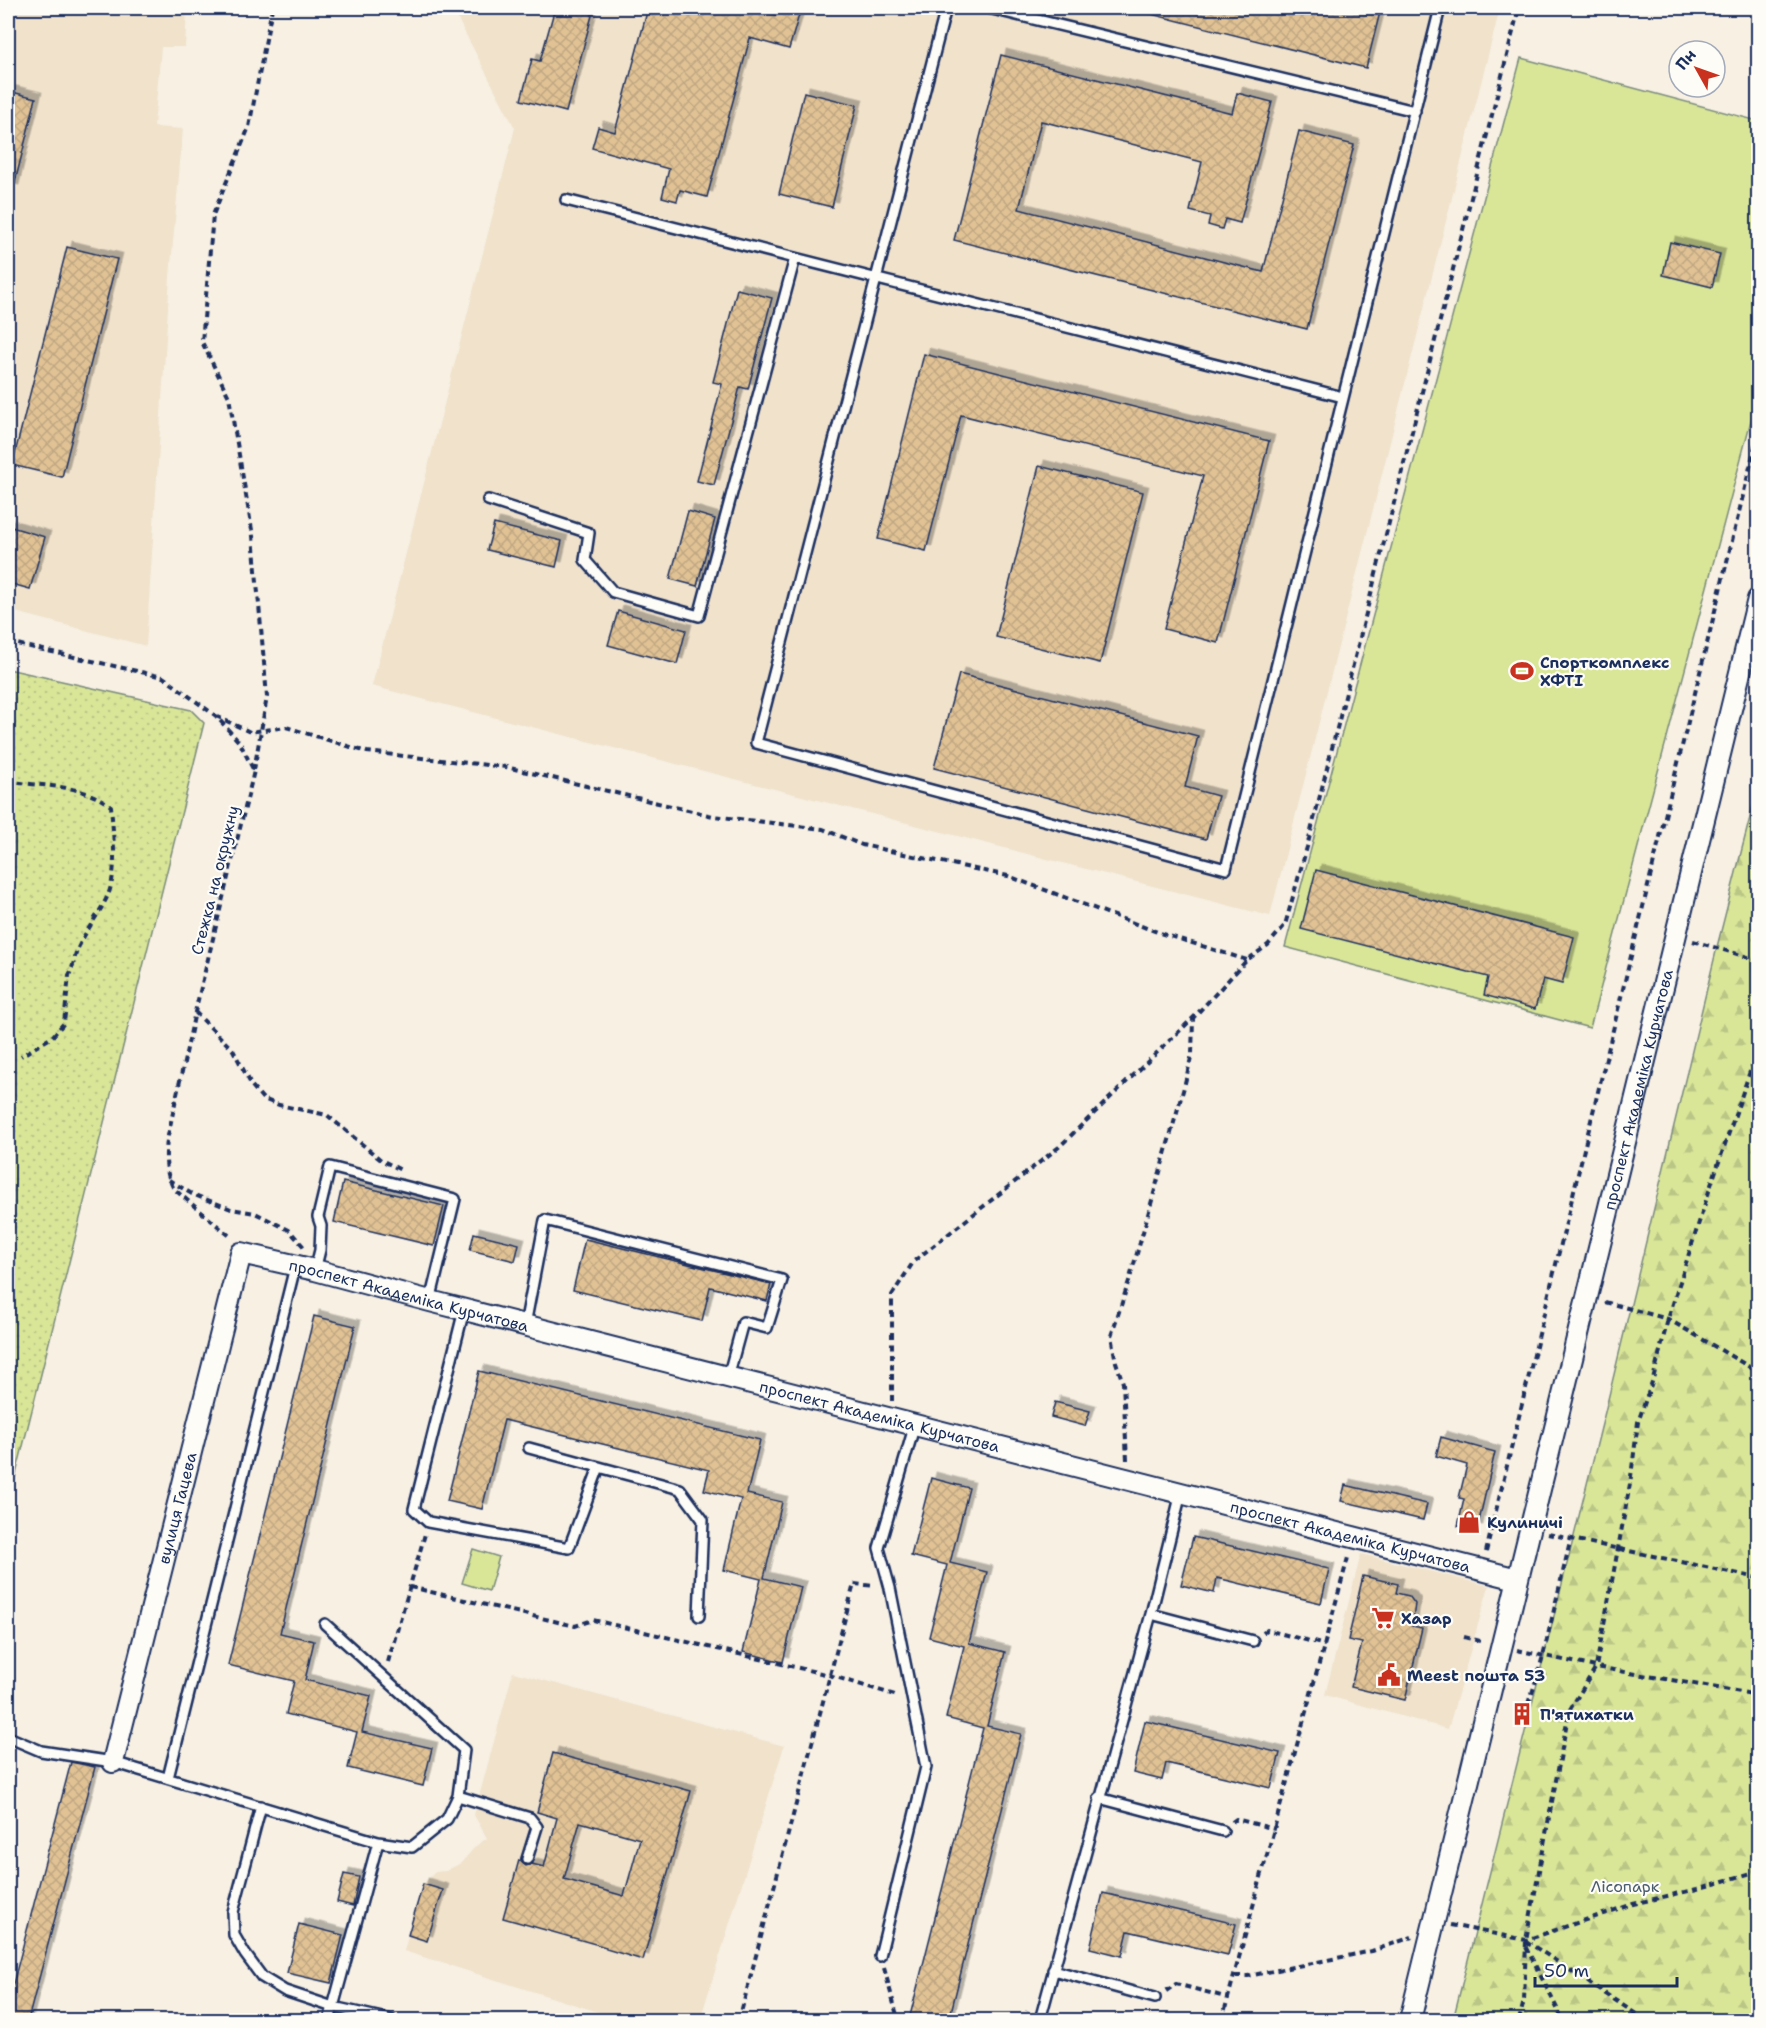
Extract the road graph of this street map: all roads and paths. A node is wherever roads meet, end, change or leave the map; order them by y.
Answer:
1 (272, 8) edge
2 (946, 8) edge
3 (988, 8) edge
4 (1440, 8) edge
5 (1415, 111) junction
6 (566, 200) dead end
7 (795, 258) junction
8 (876, 279) junction
9 (1343, 398) junction
10 (1758, 434) edge
11 (488, 500) dead end
12 (1758, 599) edge
13 (8, 642) edge
14 (216, 716) junction
15 (260, 729) junction
16 (254, 771) junction
17 (8, 781) edge
18 (1675, 936) junction
19 (1247, 960) dead end
20 (1758, 960) edge
21 (195, 1012) junction
22 (1194, 1017) dead end
23 (1758, 1048) edge
24 (21, 1056) dead end
25 (1757, 1058) edge
26 (168, 1179) junction
27 (421, 1190) junction
28 (241, 1253) junction
29 (295, 1267) junction
30 (315, 1270) junction
31 (1587, 1297) junction
32 (430, 1301) junction
33 (464, 1310) junction
34 (1668, 1319) junction
35 (525, 1325) junction
36 (1758, 1372) edge
37 (728, 1377) junction
38 (915, 1424) junction
39 (529, 1448) dead end
40 (599, 1467) junction
41 (1128, 1479) junction
42 (1181, 1493) junction
43 (428, 1522) junction
44 (1529, 1530) junction
45 (1353, 1538) junction
46 (1571, 1539) junction
47 (1618, 1548) junction
48 (1482, 1570) junction
49 (1758, 1578) edge
50 (1517, 1579) junction
51 (410, 1587) junction
52 (890, 1588) junction
53 (1151, 1614) junction
54 (699, 1616) dead end
55 (325, 1624) dead end
56 (1253, 1641) joint
57 (1325, 1645) junction
58 (1501, 1646) junction
59 (1543, 1656) junction
60 (1596, 1667) junction
61 (830, 1675) junction
62 (383, 1677) junction
63 (1758, 1695) edge
64 (913, 1701) junction
65 (1529, 1704) dead end
66 (8, 1737) edge
67 (113, 1762) junction
68 (168, 1778) junction
69 (458, 1796) junction
70 (1099, 1798) junction
71 (261, 1806) junction
72 (1275, 1829) junction
73 (1223, 1831) joint
74 (378, 1842) junction
75 (527, 1859) dead end
76 (1758, 1871) edge
77 (1434, 1921) junction
78 (1526, 1943) junction
79 (880, 1956) joint
80 (1053, 1970) junction
81 (1235, 1976) junction
82 (1155, 1998) joint
83 (1228, 1998) junction
84 (333, 2007) junction
85 (329, 2020) edge
86 (391, 2020) edge
87 (739, 2020) edge
88 (906, 2020) edge
89 (1040, 2020) edge
90 (1222, 2020) edge
91 (1410, 2020) edge
92 (1519, 2020) edge
93 (1563, 2020) edge
94 (1645, 2020) edge

1 - 15 path, Стежка на окружну
2 - 8 lane
3 - 5 lane
4 - 5 lane
5 - 9 lane
6 - 7 lane
7 - 8 lane
7 - 11 lane
8 - 9 lane
8 - 9 lane
10 - 48 path
12 - 18 street, проспект Академіка Курчатова
13 - 14 path
14 - 15 path
14 - 16 path
15 - 16 path, Стежка на окружну
15 - 19 path
16 - 21 path, Стежка на окружну
17 - 24 path
18 - 20 path
18 - 31 street, проспект Академіка Курчатова
21 - 26 path, Стежка на окружну
21 - 27 path
22 - 41 path
23 - 25 path
25 - 34 path
26 - 28 path
26 - 30 path
27 - 30 lane
27 - 32 lane
28 - 29 street, проспект Академіка Курчатова
28 - 67 street, вулиця Гацева
29 - 30 street, проспект Академіка Курчатова
29 - 68 lane
30 - 32 street, проспект Академіка Курчатова
31 - 34 path
31 - 44 street, проспект Академіка Курчатова
32 - 33 street, проспект Академіка Курчатова
33 - 35 street, проспект Академіка Курчатова
33 - 43 lane
34 - 36 path
34 - 47 path
35 - 37 street, проспект Академіка Курчатова
35 - 37 lane
37 - 38 street, проспект Академіка Курчатова
38 - 41 street, проспект Академіка Курчатова
38 - 52 lane
39 - 40 lane
40 - 43 lane
40 - 54 lane
41 - 42 street, проспект Академіка Курчатова
42 - 45 street, проспект Академіка Курчатова
42 - 53 lane
43 - 51 path
44 - 46 path
44 - 50 street, проспект Академіка Курчатова
45 - 48 street, проспект Академіка Курчатова
45 - 57 path
46 - 47 path
46 - 59 path
47 - 49 path
47 - 60 path
48 - 50 street, проспект Академіка Курчатова
50 - 58 street, проспект Академіка Курчатова
51 - 61 path
51 - 62 path
52 - 61 path
52 - 64 lane
53 - 56 lane
53 - 70 lane
55 - 62 lane
56 - 57 path
57 - 72 path
58 - 59 path
58 - 77 street, проспект Академіка Курчатова
59 - 60 path
59 - 65 path
60 - 63 path
60 - 78 path
61 - 64 path
61 - 87 path
62 - 69 lane
64 - 79 lane
66 - 67 lane
67 - 68 lane
68 - 71 lane
69 - 74 lane
69 - 75 lane
70 - 73 lane
70 - 80 lane
71 - 74 lane
71 - 84 lane
72 - 73 path
72 - 81 path
74 - 84 lane
76 - 78 path
77 - 78 path
77 - 81 path
77 - 91 street, проспект Академіка Курчатова
78 - 92 path
78 - 93 path
78 - 94 path
79 - 88 path
80 - 82 lane
80 - 89 lane
81 - 83 path
82 - 83 path
83 - 90 path
84 - 85 lane
84 - 86 lane

